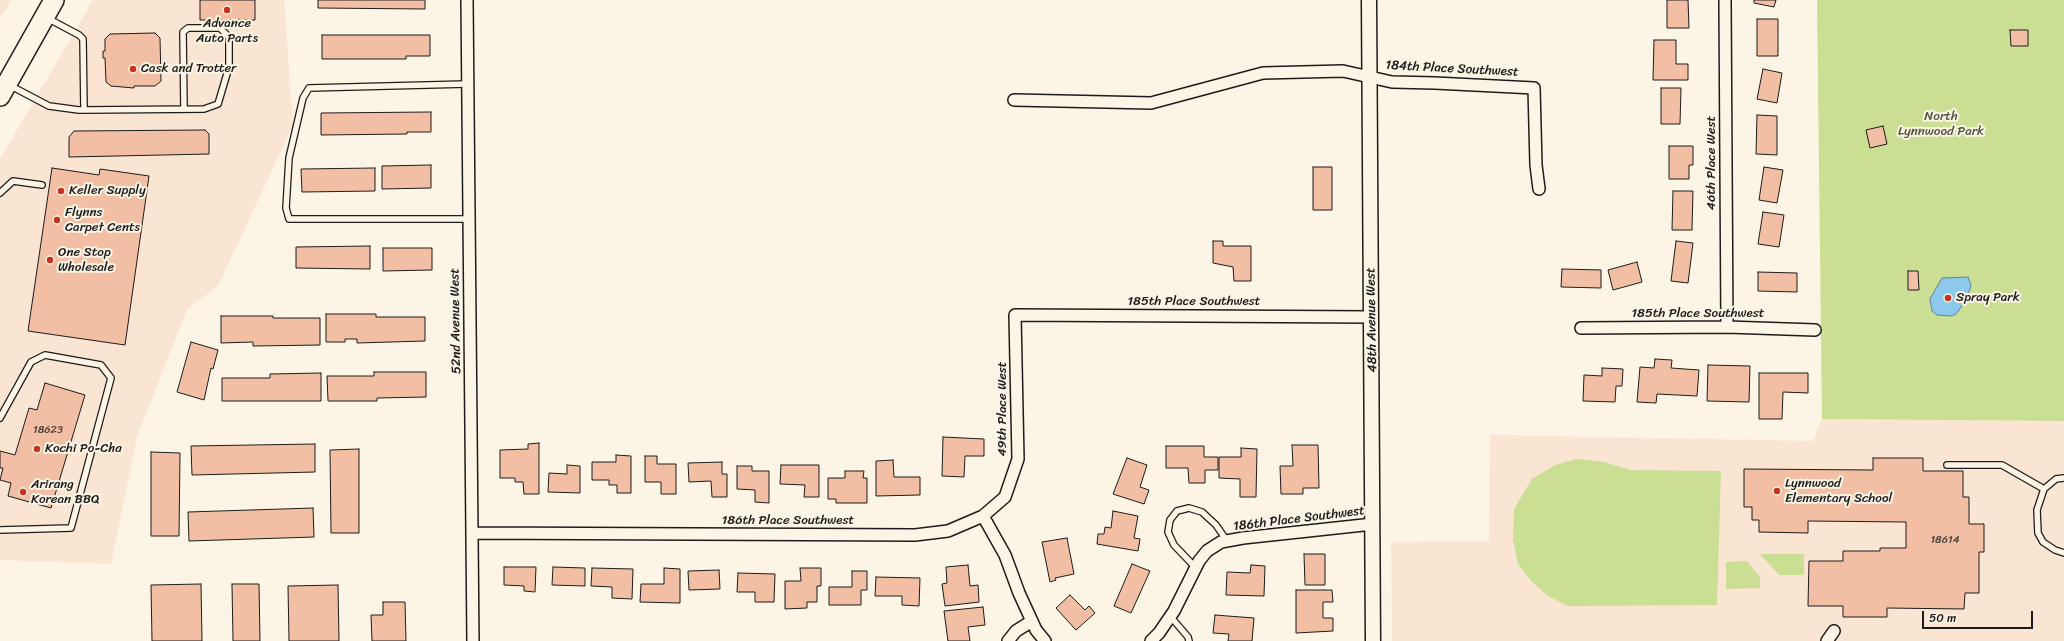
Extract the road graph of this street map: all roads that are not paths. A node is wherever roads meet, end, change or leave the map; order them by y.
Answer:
1 (54, 0) edge
2 (466, 0) edge
3 (1369, 0) edge
4 (1725, 0) edge
5 (45, 17) junction
6 (1368, 77) junction
7 (467, 84) junction
8 (3, 90) edge
9 (1014, 100) dead end
10 (184, 109) junction
11 (84, 110) junction
12 (42, 185) dead end
13 (1539, 189) dead end
14 (0, 193) edge
15 (469, 219) junction
16 (1015, 315) joint
17 (1372, 317) junction
18 (1727, 327) junction
19 (1581, 328) dead end
20 (1815, 330) dead end
21 (0, 418) edge
22 (1947, 465) dead end
23 (2064, 478) edge
24 (2044, 489) junction
25 (983, 516) junction
26 (1373, 524) junction
27 (0, 530) edge
28 (473, 533) junction
29 (1227, 541) junction
30 (2064, 552) edge
31 (1196, 568) junction
32 (1170, 616) junction
33 (1032, 621) junction
34 (1834, 631) dead end
35 (473, 641) edge
36 (1008, 641) edge
37 (1045, 641) edge
38 (1150, 641) edge
39 (1189, 641) edge
40 (1374, 641) edge
41 (1827, 641) edge

1 - 5 highway
2 - 7 street, 52nd Avenue West
3 - 6 street, 48th Avenue West
4 - 18 street, 46th Place West
5 - 8 highway
5 - 11 lane
6 - 9 street, 184th Place Southwest
6 - 13 street, 184th Place Southwest
6 - 17 street, 48th Avenue West
7 - 15 street, 52nd Avenue West
7 - 15 lane
8 - 11 lane
10 - 10 lane
10 - 11 lane
12 - 14 lane
15 - 28 street, 52nd Avenue West
16 - 17 street, 185th Place Southwest
16 - 25 street, 49th Place West
17 - 26 street, 48th Avenue West
18 - 19 street, 185th Place Southwest
18 - 20 street, 185th Place Southwest
21 - 27 lane
22 - 24 lane
23 - 24 lane
24 - 30 lane
25 - 28 street, 186th Place Southwest
25 - 33 street
26 - 29 street, 186th Place Southwest
26 - 40 street, 48th Avenue West
28 - 35 street, 52nd Avenue West
29 - 31 street, 186th Place Southwest
29 - 31 lane, 186th Place Southwest
31 - 32 street, 186th Place Southwest
32 - 38 street, 186th Place Southwest
32 - 39 lane
33 - 36 street
33 - 37 street
34 - 41 street

